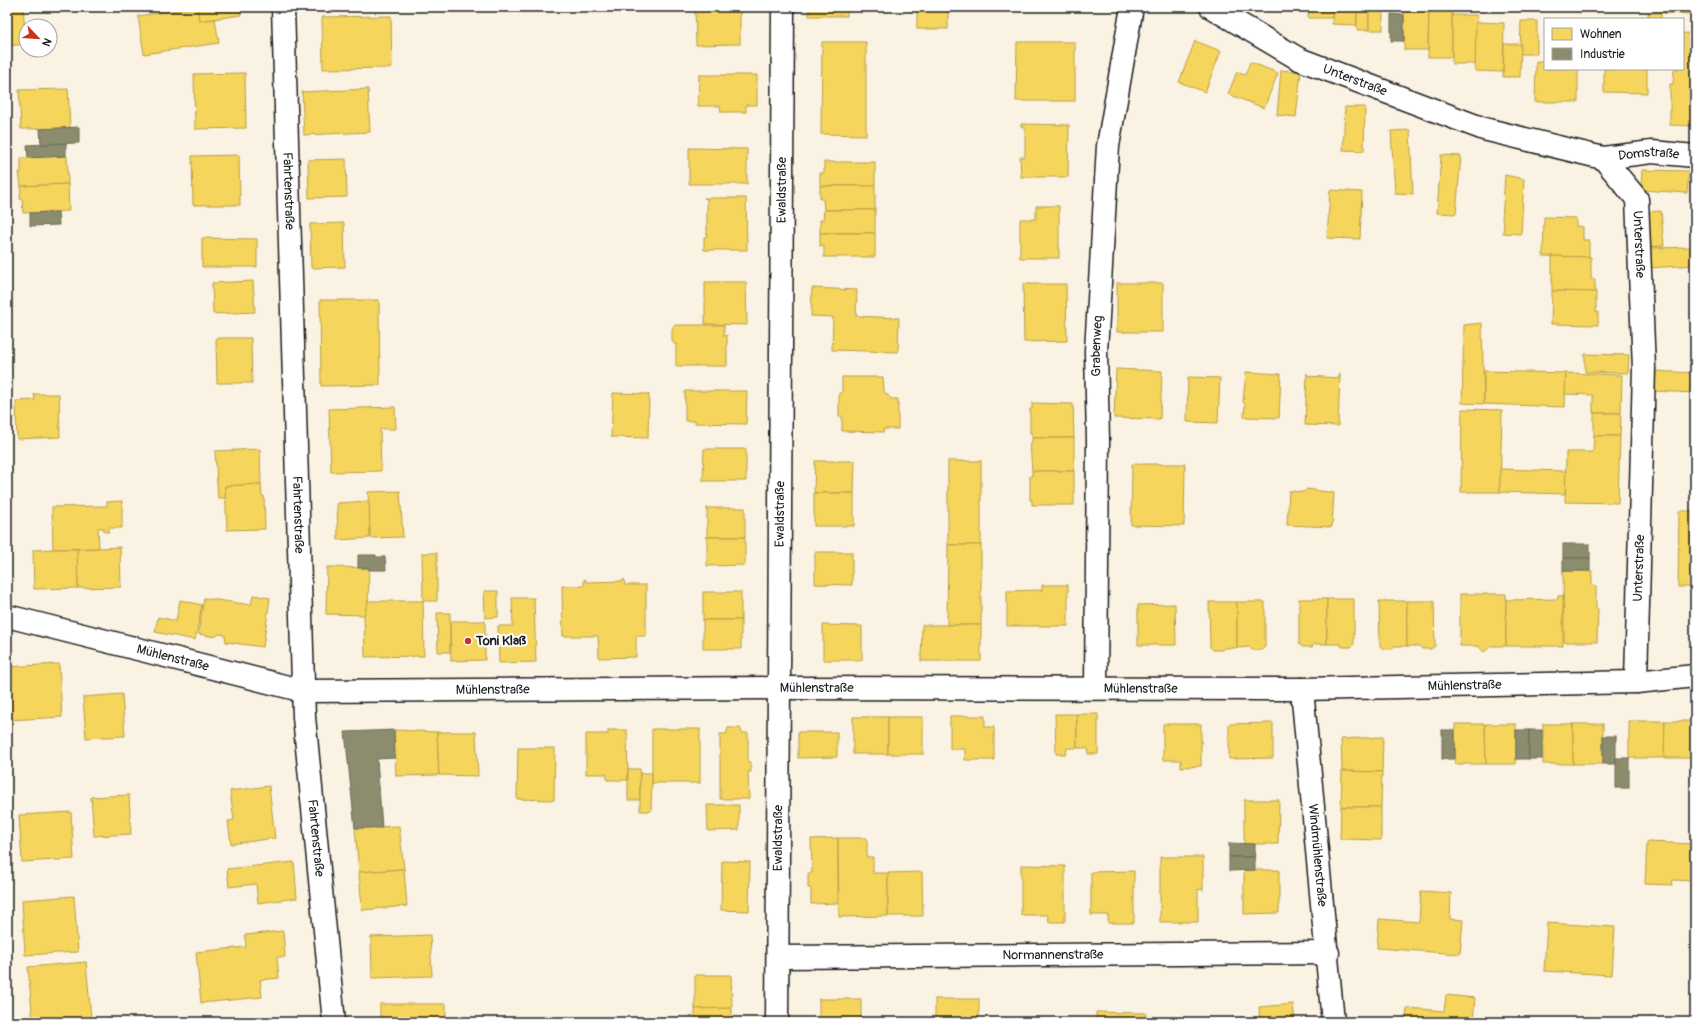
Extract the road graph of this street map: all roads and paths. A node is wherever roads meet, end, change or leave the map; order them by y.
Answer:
1 (283, 7) edge
2 (783, 7) edge
3 (1132, 7) edge
4 (1211, 7) edge
5 (1695, 156) edge
6 (1603, 158) junction
7 (7, 616) edge
8 (1695, 676) edge
9 (1636, 682) junction
10 (780, 688) junction
11 (1096, 688) junction
12 (1302, 689) junction
13 (304, 691) junction
14 (1328, 953) junction
15 (778, 957) junction
16 (334, 1022) edge
17 (777, 1022) edge
18 (1333, 1022) edge

1 - 13 street, Fahrtenstraße
2 - 10 street, Ewaldstraße
3 - 11 street, Grabenweg
4 - 6 street, Unterstraße
5 - 6 street, Domstraße
6 - 9 street, Unterstraße
7 - 13 street, Mühlenstraße
8 - 9 street
9 - 12 street, Mühlenstraße
10 - 11 street, Mühlenstraße
10 - 13 street, Mühlenstraße
10 - 15 street, Ewaldstraße
11 - 12 street, Mühlenstraße
12 - 14 street, Windmühlenstraße
13 - 16 street, Fahrtenstraße
14 - 15 street, Normannenstraße
14 - 18 street, Windmühlenstraße
15 - 17 street, Ewaldstraße

